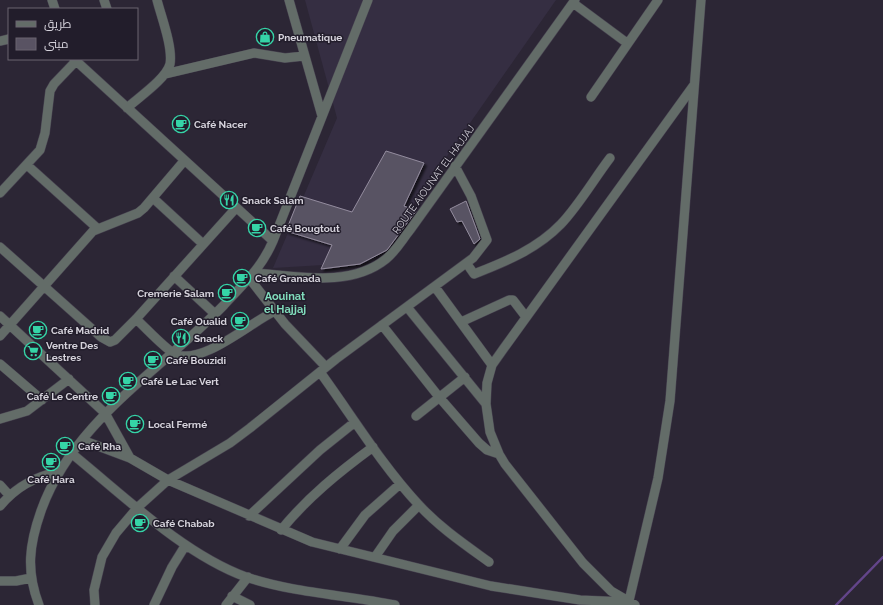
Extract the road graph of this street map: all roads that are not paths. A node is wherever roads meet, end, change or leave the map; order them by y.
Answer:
1 (156, 0) edge
2 (289, 0) edge
3 (368, 0) edge
4 (658, 0) edge
5 (701, 0) edge
6 (574, 1) edge
7 (627, 44) junction
8 (304, 56) junction
9 (75, 60) edge
10 (165, 74) junction
11 (694, 85) junction
12 (591, 97) dead end
13 (127, 108) junction
14 (322, 116) junction
15 (610, 158) dead end
16 (184, 161) junction
17 (27, 165) junction
18 (455, 166) junction
19 (0, 193) edge
20 (153, 198) junction
21 (236, 208) junction
22 (97, 228) junction
23 (273, 241) junction
24 (202, 244) junction
25 (0, 247) edge
26 (467, 264) junction
27 (252, 275) junction
28 (174, 276) junction
29 (44, 286) junction
30 (436, 287) junction
31 (407, 307) junction
32 (275, 311) junction
33 (215, 314) junction
34 (0, 316) edge
35 (526, 317) junction
36 (136, 319) junction
37 (461, 322) junction
38 (10, 325) junction
39 (382, 325) junction
40 (0, 336) edge
41 (174, 353) junction
42 (0, 364) edge
43 (492, 365) junction
44 (323, 370) junction
45 (464, 377) junction
46 (69, 379) junction
47 (439, 397) junction
48 (42, 400) junction
49 (486, 404) junction
50 (105, 412) junction
51 (416, 416) dead end
52 (0, 419) edge
53 (355, 422) junction
54 (82, 440) junction
55 (373, 447) junction
56 (71, 453) junction
57 (498, 454) junction
58 (130, 458) junction
59 (58, 472) junction
60 (168, 480) junction
61 (400, 484) junction
62 (0, 485) edge
63 (9, 495) junction
64 (419, 505) junction
65 (0, 506) edge
66 (138, 507) junction
67 (249, 516) junction
68 (281, 530) junction
69 (185, 546) junction
70 (340, 549) junction
71 (375, 557) junction
72 (489, 562) dead end
73 (248, 577) junction
74 (31, 578) junction
75 (0, 581) edge
76 (232, 596) junction
77 (631, 604) edge
78 (39, 605) edge
79 (95, 605) edge
80 (154, 605) edge
81 (226, 605) edge
82 (250, 605) edge
83 (395, 605) edge

1 - 10 street
2 - 8 street
3 - 14 street
4 - 7 street
5 - 11 street
6 - 7 street
6 - 18 street, ROUTE AIOUNAT EL HAJJAJ
7 - 12 street
8 - 10 street
8 - 14 street
9 - 13 street
9 - 17 street
10 - 13 street
11 - 35 street
11 - 77 street
13 - 16 street
14 - 23 street
15 - 26 street
16 - 20 street
16 - 21 street
17 - 19 street
17 - 22 street
18 - 26 street
18 - 27 street, ROUTE AIOUNAT EL HAJJAJ
20 - 22 street
20 - 24 street
21 - 23 street
21 - 24 street
22 - 29 street
23 - 27 street
24 - 28 street
25 - 29 street
26 - 30 street
27 - 32 street
27 - 33 street
28 - 33 street
28 - 36 street
29 - 36 street
29 - 38 street
30 - 31 street
30 - 37 street
31 - 39 street
31 - 45 street
32 - 41 street
32 - 44 street
33 - 41 street
34 - 38 street
35 - 37 street
35 - 43 street
36 - 41 street
37 - 43 street
38 - 40 street
38 - 46 street
39 - 44 street
39 - 47 street
41 - 50 street
42 - 48 street
43 - 49 street
44 - 53 street
44 - 60 street
45 - 47 street
45 - 49 street
46 - 48 street
46 - 50 street
47 - 51 street
47 - 57 street
48 - 52 street
49 - 57 street
50 - 54 street
50 - 58 street
53 - 55 street
53 - 67 street
54 - 56 street
54 - 58 street
55 - 61 street
55 - 68 street
56 - 59 street
56 - 66 street
57 - 77 street
58 - 60 street
59 - 63 street
59 - 74 street
60 - 66 street
60 - 67 street
61 - 64 street
61 - 70 street
62 - 63 street
63 - 65 street
64 - 71 street
64 - 72 street
66 - 69 street
66 - 79 street
67 - 68 street
68 - 70 street
69 - 73 street
69 - 80 street
70 - 71 street
71 - 77 street
73 - 76 street
73 - 83 street
74 - 75 street
74 - 78 street
76 - 81 street
76 - 82 street

